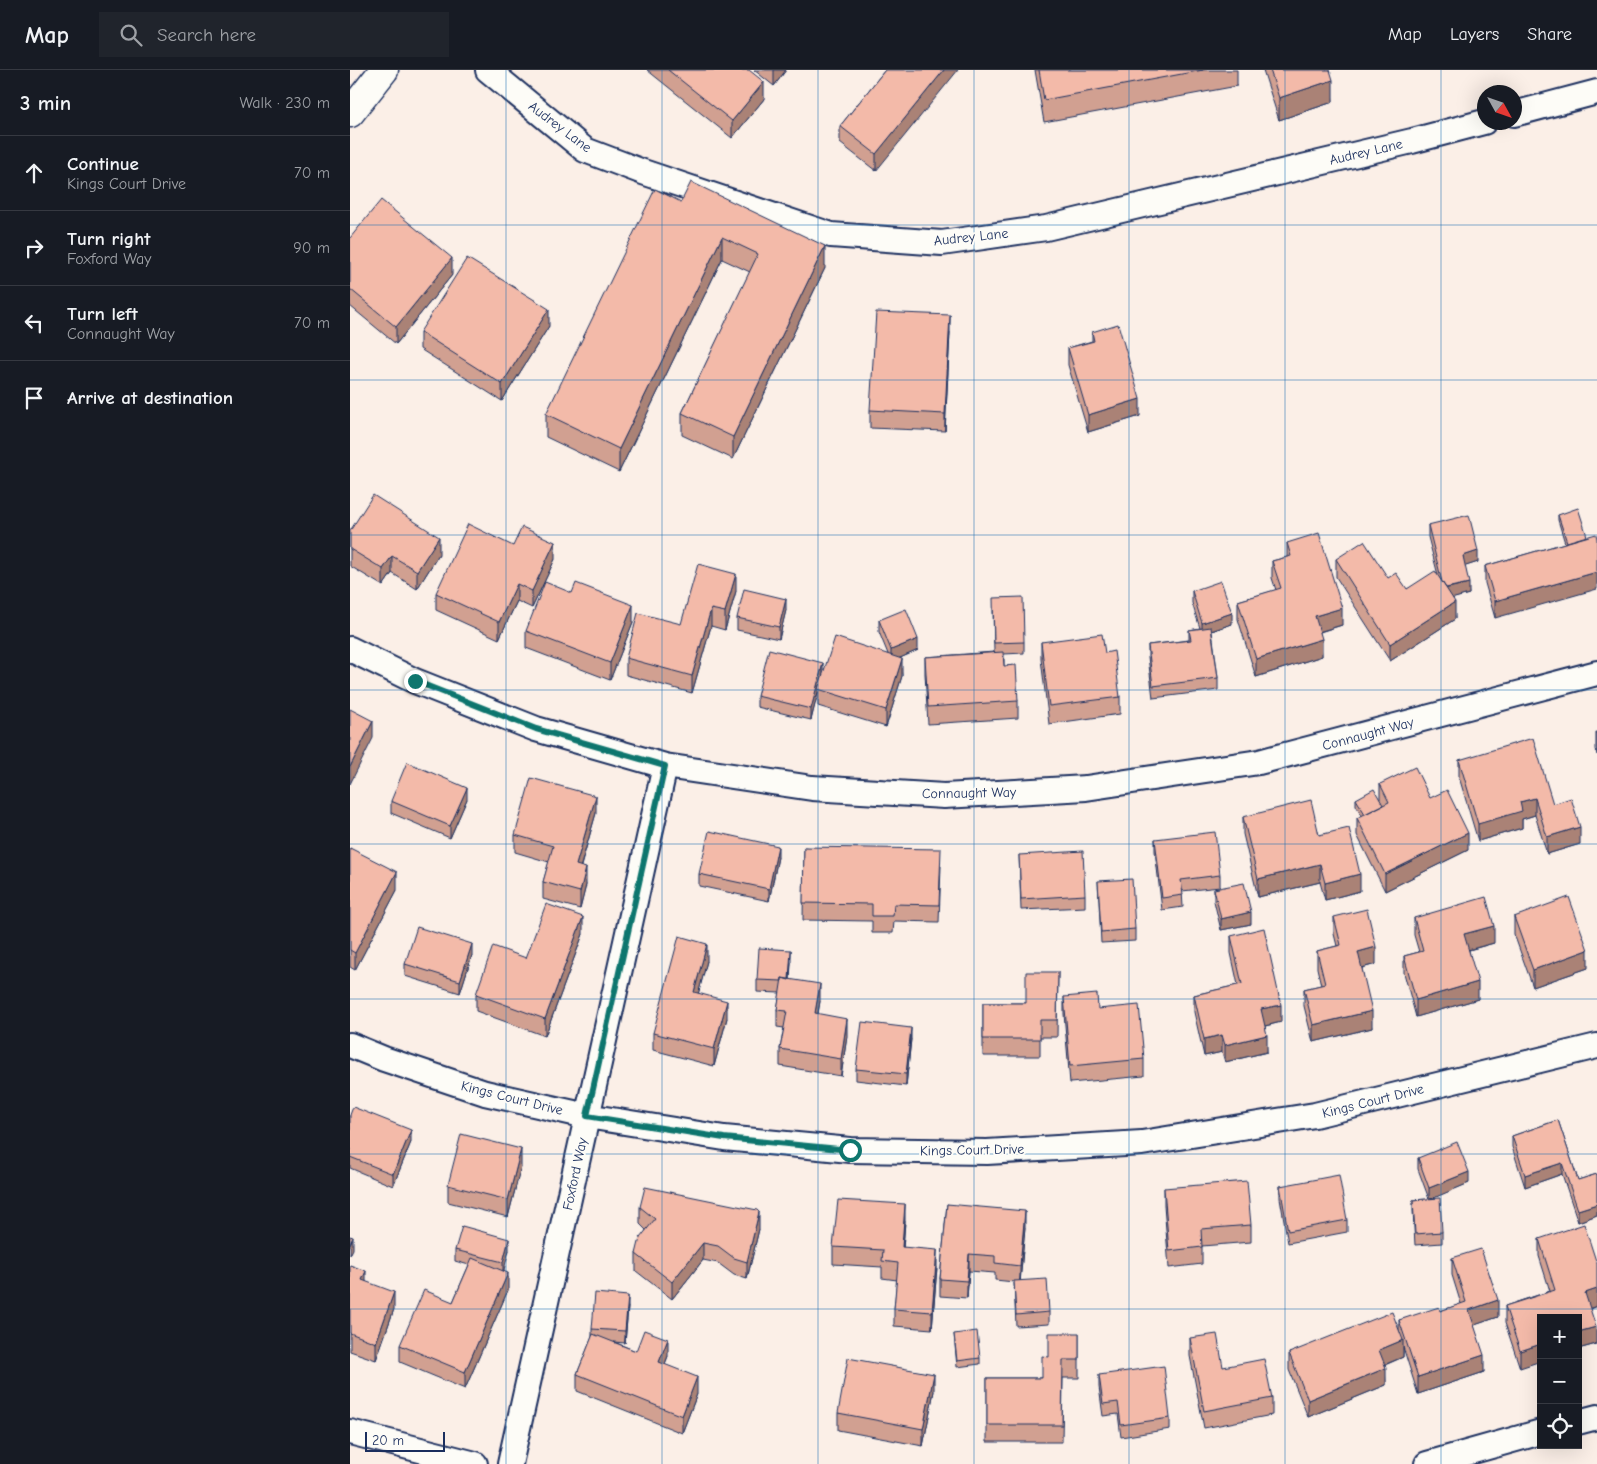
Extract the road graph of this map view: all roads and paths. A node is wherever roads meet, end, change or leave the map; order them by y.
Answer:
1 (384, 70) edge
2 (488, 70) edge
3 (1597, 92) edge
4 (1522, 112) edge
5 (350, 113) edge
6 (1477, 124) edge
7 (350, 649) edge
8 (1597, 673) edge
9 (665, 766) junction
10 (350, 1045) edge
11 (1597, 1046) edge
12 (587, 1116) junction
13 (1597, 1418) edge
14 (1582, 1421) edge
15 (350, 1432) edge
16 (1537, 1433) edge
17 (475, 1464) edge
18 (510, 1464) edge
19 (1427, 1464) edge

1 - 5 main road
2 - 6 street, Audrey Lane
3 - 4 street
7 - 9 street, Connaught Way
8 - 9 street, Connaught Way
9 - 12 street, Foxford Way
10 - 12 street, Kings Court Drive
11 - 12 street, Kings Court Drive
12 - 18 street, Foxford Way
13 - 14 street
15 - 17 street
16 - 19 street

